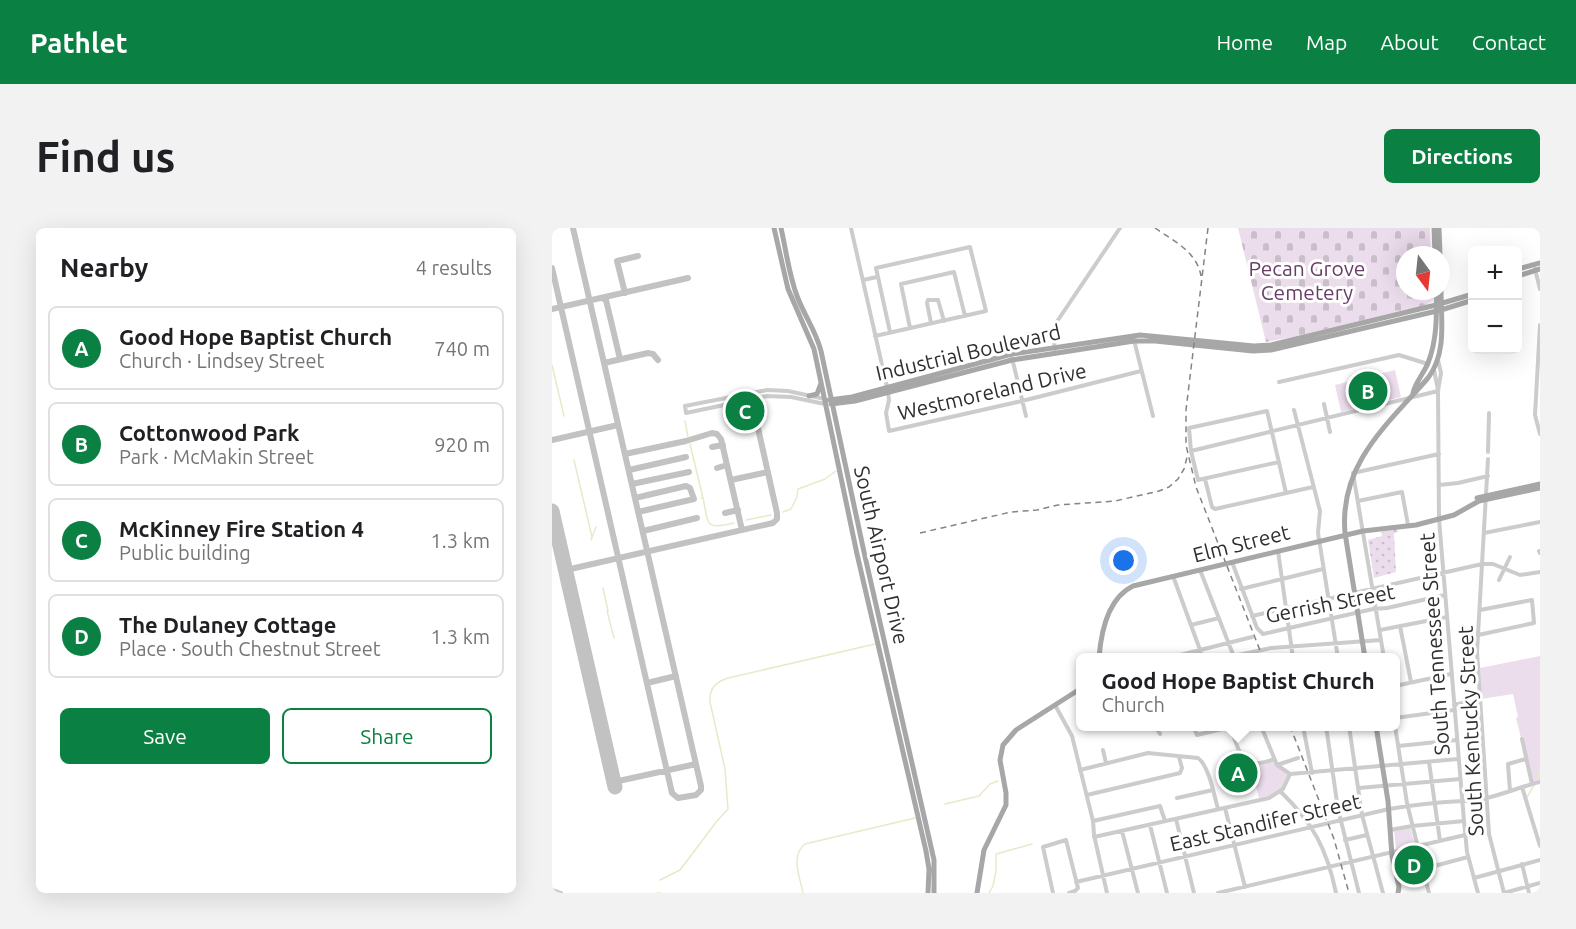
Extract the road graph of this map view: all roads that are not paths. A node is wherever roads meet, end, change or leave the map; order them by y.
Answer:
1 (774, 228) edge
2 (781, 228) edge
3 (851, 228) edge
4 (1120, 228) edge
5 (1434, 228) edge
6 (1439, 228) edge
7 (781, 245) junction
8 (1435, 246) edge
9 (1440, 246) edge
10 (1537, 267) edge
11 (1522, 269) edge
12 (1522, 274) edge
13 (877, 277) junction
14 (862, 280) junction
15 (1540, 289) edge
16 (1468, 296) edge
17 (1439, 300) edge
18 (1468, 301) edge
19 (1439, 307) junction
20 (965, 316) junction
21 (944, 321) junction
22 (931, 323) junction
23 (1540, 325) edge
24 (910, 328) junction
25 (890, 333) junction
26 (875, 336) junction
27 (1133, 339) junction
28 (1434, 342) junction
29 (1226, 344) junction
30 (817, 350) junction
31 (1055, 350) junction
32 (1440, 353) junction
33 (1012, 357) junction
34 (1438, 360) junction
35 (1428, 364) junction
36 (1434, 370) junction
37 (1141, 371) junction
38 (1436, 377) junction
39 (1428, 378) junction
40 (822, 382) junction
41 (1279, 382) dead end
42 (888, 390) junction
43 (1438, 391) junction
44 (1411, 395) junction
45 (809, 396) junction
46 (1022, 400) junction
47 (829, 402) junction
48 (1324, 404) dead end
49 (1294, 410) dead end
50 (1489, 413) dead end
51 (1026, 416) dead end
52 (1153, 416) dead end
53 (1327, 417) junction
54 (1297, 424) junction
55 (1273, 432) junction
56 (1330, 432) dead end
57 (1540, 434) edge
58 (1191, 451) junction
59 (1488, 452) dead end
60 (1439, 454) junction
61 (1488, 459) dead end
62 (1279, 462) junction
63 (1353, 473) junction
64 (1488, 476) junction
65 (1205, 479) junction
66 (1438, 485) junction
67 (1540, 486) edge
68 (1313, 487) junction
69 (1286, 493) junction
70 (1486, 497) junction
71 (1359, 501) junction
72 (1439, 519) junction
73 (1540, 522) edge
74 (1408, 525) junction
75 (1363, 531) junction
76 (1484, 533) junction
77 (1345, 535) junction
78 (1319, 541) junction
79 (1278, 551) junction
80 (861, 553) junction
81 (1510, 557) dead end
82 (1232, 561) junction
83 (1482, 564) junction
84 (1503, 568) junction
85 (1323, 569) junction
86 (1200, 570) junction
87 (1540, 572) edge
88 (1443, 573) junction
89 (1173, 576) junction
90 (1282, 579) junction
91 (1499, 580) dead end
92 (1241, 589) junction
93 (1373, 589) junction
94 (1354, 593) junction
95 (1445, 595) junction
96 (1328, 599) junction
97 (1285, 608) junction
98 (1376, 609) junction
99 (1480, 610) junction
100 (1358, 612) junction
101 (1252, 616) junction
102 (1447, 617) junction
103 (1219, 618) junction
104 (1332, 618) junction
105 (1191, 625) junction
106 (1400, 626) junction
107 (1288, 629) junction
108 (1380, 630) junction
109 (1478, 634) junction
110 (1252, 637) dead end
111 (1381, 640) junction
112 (1362, 642) junction
113 (1229, 643) junction
114 (1336, 644) junction
115 (1292, 647) junction
116 (1200, 650) junction
117 (1099, 653) edge
118 (1186, 653) edge
119 (1201, 653) edge
120 (1233, 653) edge
121 (1249, 653) edge
122 (1293, 653) edge
123 (1337, 653) edge
124 (1364, 653) edge
125 (1383, 653) edge
126 (1451, 674) junction
127 (1411, 682) junction
128 (1400, 685) edge
129 (1076, 691) edge
130 (1480, 699) junction
131 (1054, 705) junction
132 (1454, 707) junction
133 (1400, 717) edge
134 (1158, 731) edge
135 (1195, 731) edge
136 (1214, 731) edge
137 (1232, 731) edge
138 (1263, 731) edge
139 (1304, 731) edge
140 (1327, 731) edge
141 (1350, 731) edge
142 (1377, 731) edge
143 (1396, 731) edge
144 (1160, 734) dead end
145 (1522, 738) dead end
146 (1456, 740) junction
147 (1398, 746) junction
148 (1103, 750) dead end
149 (1179, 756) junction
150 (1298, 758) dead end
151 (1274, 759) junction
152 (1458, 759) junction
153 (1526, 759) junction
154 (1430, 762) junction
155 (1106, 763) junction
156 (1277, 765) junction
157 (1401, 765) junction
158 (1383, 766) junction
159 (1356, 769) junction
160 (1080, 770) junction
161 (1334, 771) junction
162 (1312, 773) junction
163 (1290, 774) junction
164 (1460, 779) junction
165 (1432, 781) junction
166 (1540, 782) edge
167 (1404, 784) junction
168 (1532, 784) junction
169 (1385, 785) junction
170 (1522, 787) junction
171 (1359, 788) junction
172 (1213, 790) junction
173 (1510, 791) junction
174 (1281, 792) junction
175 (1087, 795) junction
176 (1487, 797) junction
177 (1177, 798) dead end
178 (1462, 802) junction
179 (1434, 803) junction
180 (1407, 806) junction
181 (1225, 808) junction
182 (1218, 809) junction
183 (1389, 809) junction
184 (1362, 815) junction
185 (1176, 819) junction
186 (1340, 820) junction
187 (1093, 821) junction
188 (1165, 821) junction
189 (1464, 821) junction
190 (1437, 823) junction
191 (1150, 825) junction
192 (1311, 826) junction
193 (1412, 826) junction
194 (1122, 831) junction
195 (1390, 831) junction
196 (1367, 835) junction
197 (1465, 835) junction
198 (1094, 837) junction
199 (1539, 839) edge
200 (1345, 840) junction
201 (1440, 841) junction
202 (1235, 844) junction
203 (1417, 846) junction
204 (1540, 846) edge
205 (1392, 852) junction
206 (1185, 856) junction
207 (1373, 856) junction
208 (1468, 856) junction
209 (1538, 860) edge
210 (1159, 862) junction
211 (1351, 862) junction
212 (1522, 864) junction
213 (1330, 867) junction
214 (1132, 869) junction
215 (1423, 869) junction
216 (1498, 871) junction
217 (1103, 875) junction
218 (1474, 878) junction
219 (1076, 882) junction
220 (1540, 883) edge
221 (1527, 886) junction
222 (1245, 887) junction
223 (552, 890) edge
224 (1239, 891) edge
225 (1400, 891) edge
226 (561, 893) edge
227 (928, 893) edge
228 (934, 893) edge
229 (977, 893) edge
230 (1053, 893) edge
231 (1069, 893) edge
232 (1107, 893) edge
233 (1138, 893) edge
234 (1167, 893) edge
235 (1194, 893) edge
236 (1218, 893) edge
237 (1336, 893) edge
238 (1359, 893) edge
239 (1383, 893) edge
240 (1429, 893) edge
241 (1478, 893) edge
242 (1504, 893) edge
243 (1529, 893) edge

1 - 7 main road, South Airport Drive
2 - 7 main road, South Airport Drive
3 - 14 street
4 - 31 street
5 - 8 main road
6 - 9 main road
7 - 30 main road, South Airport Drive
10 - 11 main road
10 - 12 main road
10 - 15 street
13 - 14 street
13 - 20 street
13 - 25 street
14 - 26 street
16 - 19 main road
17 - 19 main road
18 - 19 main road
19 - 28 main road
19 - 29 main road, Industrial Boulevard
19 - 32 main road
20 - 21 street
20 - 24 street
21 - 22 street
21 - 22 street
22 - 24 street
23 - 57 street
24 - 25 street
25 - 26 street
26 - 42 street
27 - 29 main road, Industrial Boulevard
27 - 29 main road, Industrial Boulevard
27 - 31 main road, Industrial Boulevard
27 - 37 street
28 - 32 main road
28 - 35 main road
28 - 36 main road
30 - 40 main road, South Airport Drive
30 - 47 main road, South Airport Drive
31 - 33 main road, Industrial Boulevard
32 - 34 main road
33 - 42 main road, Industrial Boulevard
33 - 46 street
34 - 36 main road
34 - 43 street, South Tennessee Street
35 - 41 street
35 - 44 main road
36 - 38 street, South Tennessee Street
36 - 39 main road
37 - 46 street, Westmoreland Drive
37 - 52 street
38 - 39 main road
38 - 43 street, South Tennessee Street
39 - 44 main road
40 - 45 main road
40 - 47 main road, South Airport Drive
42 - 46 street, Westmoreland Drive
42 - 47 main road, Industrial Boulevard
43 - 44 street
43 - 60 street, South Tennessee Street
44 - 53 street
44 - 63 main road
45 - 47 street, Industrial Boulevard
45 - 47 street, Industrial Boulevard
46 - 51 street
47 - 80 main road, South Airport Drive
48 - 53 street
49 - 54 street
50 - 59 street
53 - 54 street
53 - 56 street
54 - 55 street
54 - 68 street
55 - 58 street
55 - 58 street
55 - 62 street
58 - 65 street
60 - 63 street
60 - 66 street, South Tennessee Street
61 - 64 street, South Kentucky Street
62 - 65 street
62 - 69 street
63 - 71 street
63 - 77 main road
64 - 66 street
64 - 70 street, South Kentucky Street
65 - 69 street
66 - 72 street, South Tennessee Street
67 - 70 main road, Elm Street
68 - 69 street
68 - 78 street
70 - 72 main road, Elm Street
70 - 76 street, South Kentucky Street
71 - 74 street
71 - 75 street
72 - 74 main road, Elm Street
72 - 88 street, South Tennessee Street
73 - 76 street
74 - 75 main road, Elm Street
75 - 77 main road, Elm Street
75 - 93 street
76 - 83 street, South Kentucky Street
77 - 78 main road, Elm Street
77 - 94 main road
78 - 79 main road, Elm Street
78 - 85 street
79 - 82 main road, Elm Street
79 - 90 street
80 - 227 main road, South Airport Drive
80 - 228 main road, South Airport Drive
81 - 84 street
82 - 86 main road, Elm Street
82 - 92 street
83 - 84 street
83 - 88 street
83 - 99 street, South Kentucky Street
84 - 87 street
84 - 91 street
85 - 90 street
85 - 96 street
86 - 89 main road, Elm Street
86 - 103 street
88 - 93 street
88 - 95 street, South Tennessee Street
89 - 105 street
89 - 117 main road, Elm Street
90 - 92 street
90 - 97 street
92 - 101 street
93 - 94 street
93 - 98 street
94 - 96 street
94 - 100 main road
95 - 98 street, Gerrish Street
95 - 102 street, South Tennessee Street
96 - 97 street
96 - 104 street
97 - 101 street
97 - 107 street
98 - 100 street, Gerrish Street
98 - 108 street
99 - 109 street, South Kentucky Street
99 - 109 street
100 - 104 street, Gerrish Street
100 - 112 main road
101 - 107 street, Gerrish Street
102 - 106 street
102 - 126 street, South Tennessee Street
103 - 105 street
103 - 113 street
104 - 107 street, Gerrish Street
104 - 114 street
105 - 116 street
106 - 108 street
106 - 127 street
107 - 115 street
108 - 111 street
109 - 130 street, South Kentucky Street
110 - 113 street
111 - 112 street
111 - 125 street
112 - 114 street
112 - 124 main road
113 - 116 street
113 - 120 street
114 - 115 street
114 - 123 street
115 - 121 street
115 - 122 street
116 - 118 street
116 - 119 street
126 - 127 street
126 - 132 street, South Tennessee Street
127 - 128 street
129 - 131 main road
130 - 132 street
130 - 176 street, South Kentucky Street
131 - 160 street
131 - 229 main road
132 - 133 street
132 - 146 street, South Tennessee Street
134 - 144 street
135 - 136 street
137 - 151 street
138 - 151 street
139 - 162 street
140 - 161 street
141 - 159 street
142 - 158 main road
143 - 147 street
145 - 153 street
146 - 147 street
146 - 152 street, South Tennessee Street
147 - 157 street
148 - 155 street
149 - 155 street
149 - 172 street
149 - 175 street
150 - 156 street
151 - 156 street
152 - 154 street
152 - 164 street, South Tennessee Street
153 - 168 street
153 - 173 street
154 - 157 street
154 - 165 street
155 - 160 street
156 - 163 street
157 - 158 street
157 - 167 street
158 - 159 street
158 - 169 main road
159 - 161 street
159 - 171 street
160 - 175 street
161 - 162 street
161 - 186 street
162 - 163 street
163 - 174 street
164 - 165 street
164 - 178 street, South Tennessee Street
165 - 167 street
165 - 179 street
166 - 168 street, East Standifer Street
167 - 169 street
167 - 180 street
168 - 170 street, East Standifer Street
169 - 171 street
169 - 183 main road
170 - 173 street, East Standifer Street
170 - 199 street
171 - 184 street
172 - 177 street
172 - 182 street
173 - 176 street, East Standifer Street
174 - 181 street
174 - 192 street
175 - 187 street
176 - 178 street, East Standifer Street
176 - 216 street, South Kentucky Street
178 - 179 street, East Standifer Street
178 - 189 street, South Tennessee Street
179 - 180 street, East Standifer Street
179 - 190 street
180 - 183 street, East Standifer Street
180 - 193 street
181 - 182 street
181 - 202 street
182 - 185 street
183 - 184 street, East Standifer Street
183 - 195 main road
184 - 186 street, East Standifer Street
184 - 196 street
185 - 188 street
185 - 206 street
186 - 192 street, East Standifer Street
186 - 200 street
187 - 188 street
187 - 198 street
188 - 191 street
189 - 190 street
189 - 197 street, South Tennessee Street
190 - 193 street
190 - 201 street
191 - 194 street
191 - 210 street
192 - 202 street, East Standifer Street
192 - 213 street
193 - 195 street
193 - 203 street
194 - 198 street
194 - 214 street
195 - 205 main road
196 - 200 street
196 - 207 street
197 - 201 street
197 - 208 street, South Tennessee Street
198 - 217 street
199 - 204 street
200 - 211 street
201 - 203 street
202 - 206 street, East Standifer Street
202 - 222 street
203 - 205 street
203 - 215 street
205 - 207 street
205 - 225 main road
206 - 210 street, East Standifer Street
206 - 235 street
207 - 211 street
207 - 239 street
208 - 215 street
208 - 218 street, South Tennessee Street
209 - 212 street
210 - 214 street, East Standifer Street
210 - 234 street
211 - 213 street
211 - 238 street
212 - 216 street
212 - 221 street
213 - 222 street
213 - 237 street
214 - 217 street, East Standifer Street
214 - 233 street
215 - 240 street
216 - 218 street
216 - 242 street, South Kentucky Street
217 - 219 street, East Standifer Street
217 - 232 street
218 - 241 street, South Tennessee Street
219 - 230 street
219 - 231 street
220 - 221 street
221 - 242 street
221 - 243 street
222 - 224 street
223 - 226 street
224 - 236 street

